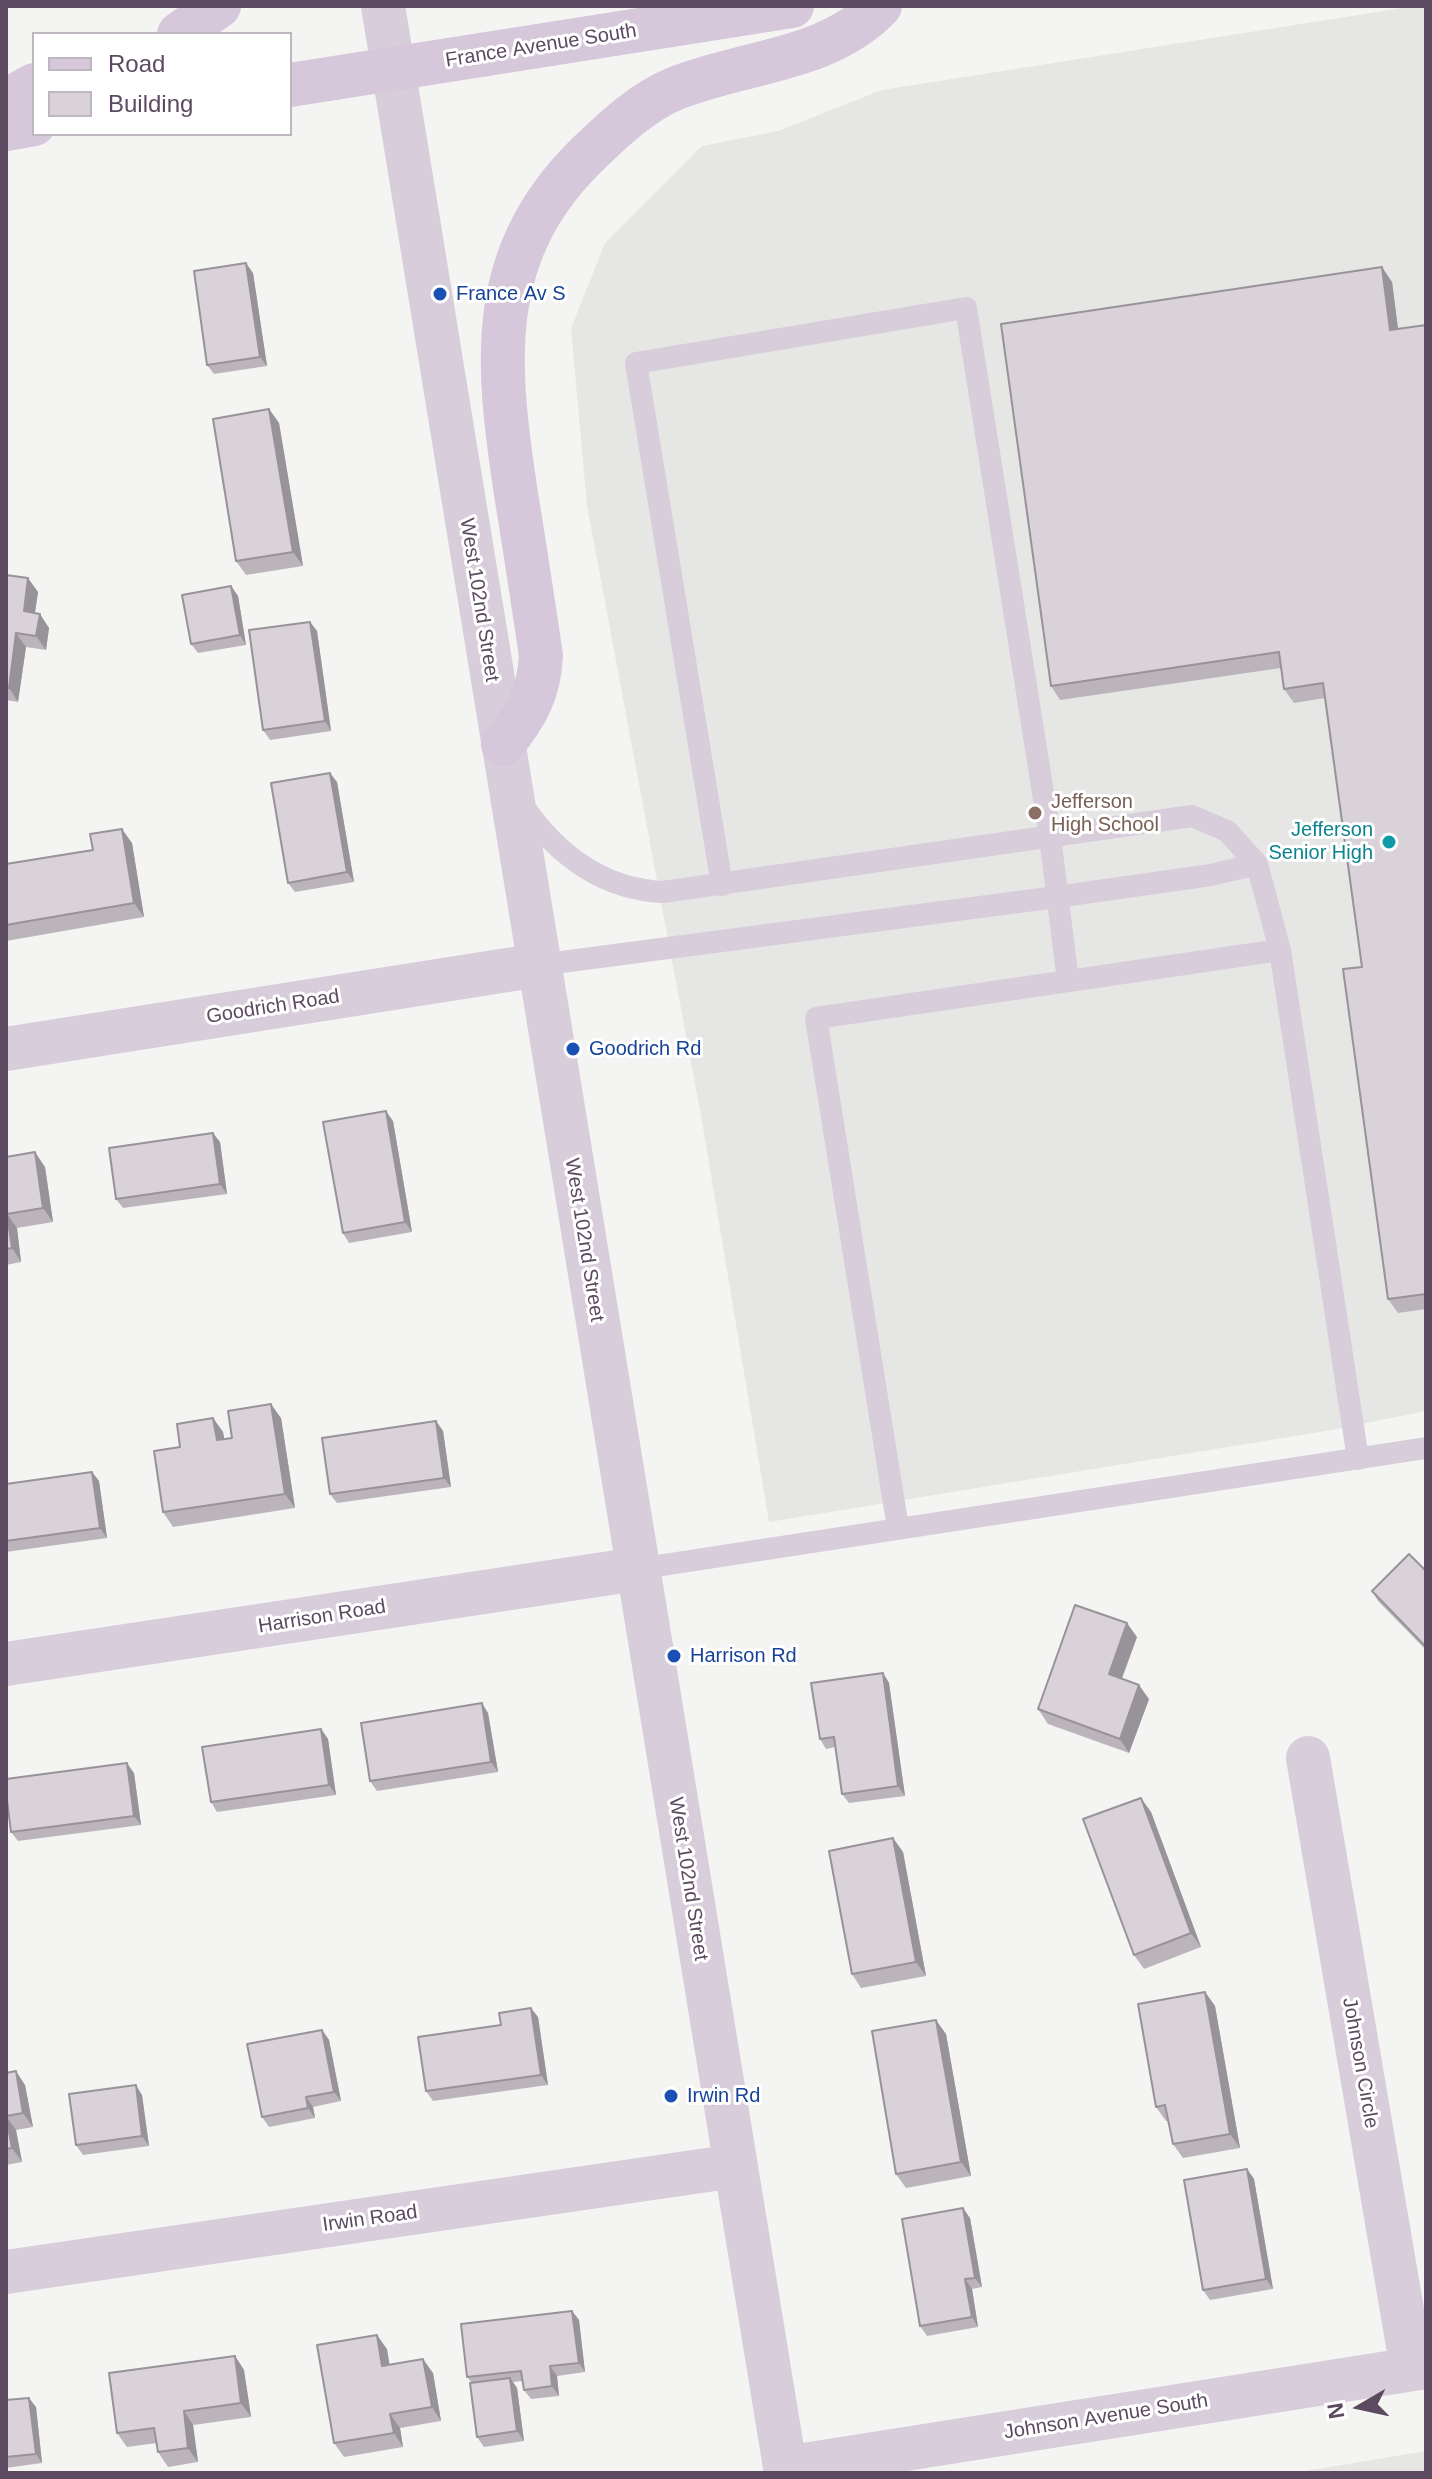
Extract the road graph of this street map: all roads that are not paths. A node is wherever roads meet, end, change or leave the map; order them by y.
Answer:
1 (219, 6) edge
2 (383, 6) edge
3 (792, 6) edge
4 (880, 6) edge
5 (182, 32) edge
6 (392, 69) junction
7 (292, 85) edge
8 (32, 86) edge
9 (6, 101) edge
10 (32, 124) edge
11 (6, 129) edge
12 (506, 765) junction
13 (1050, 837) junction
14 (1257, 864) junction
15 (722, 885) junction
16 (1056, 897) junction
17 (1280, 950) junction
18 (539, 965) junction
19 (1068, 981) junction
20 (6, 1049) edge
21 (1426, 1448) edge
22 (1358, 1459) junction
23 (898, 1528) junction
24 (637, 1569) junction
25 (6, 1664) edge
26 (1308, 1758) dead end
27 (735, 2166) junction
28 (6, 2272) edge
29 (1419, 2368) edge
30 (786, 2470) edge

1 - 5 main road
2 - 6 street, West 102nd Street
3 - 6 main road, France Avenue South
4 - 12 main road
6 - 7 main road, France Avenue South
6 - 12 street, West 102nd Street
8 - 9 main road
10 - 11 main road
12 - 15 lane
12 - 18 street, West 102nd Street
13 - 14 lane
13 - 15 lane
13 - 15 lane
13 - 16 lane
14 - 16 lane
14 - 17 lane
16 - 18 lane
16 - 19 lane
17 - 19 lane
17 - 22 lane
18 - 20 street, Goodrich Road
18 - 24 street, West 102nd Street
19 - 23 lane
21 - 22 lane
22 - 23 lane
23 - 24 lane
24 - 25 street, Harrison Road
24 - 27 street, West 102nd Street
26 - 29 street, Johnson Circle
27 - 28 street, Irwin Road
27 - 30 street, West 102nd Street
29 - 30 street, Johnson Avenue South

